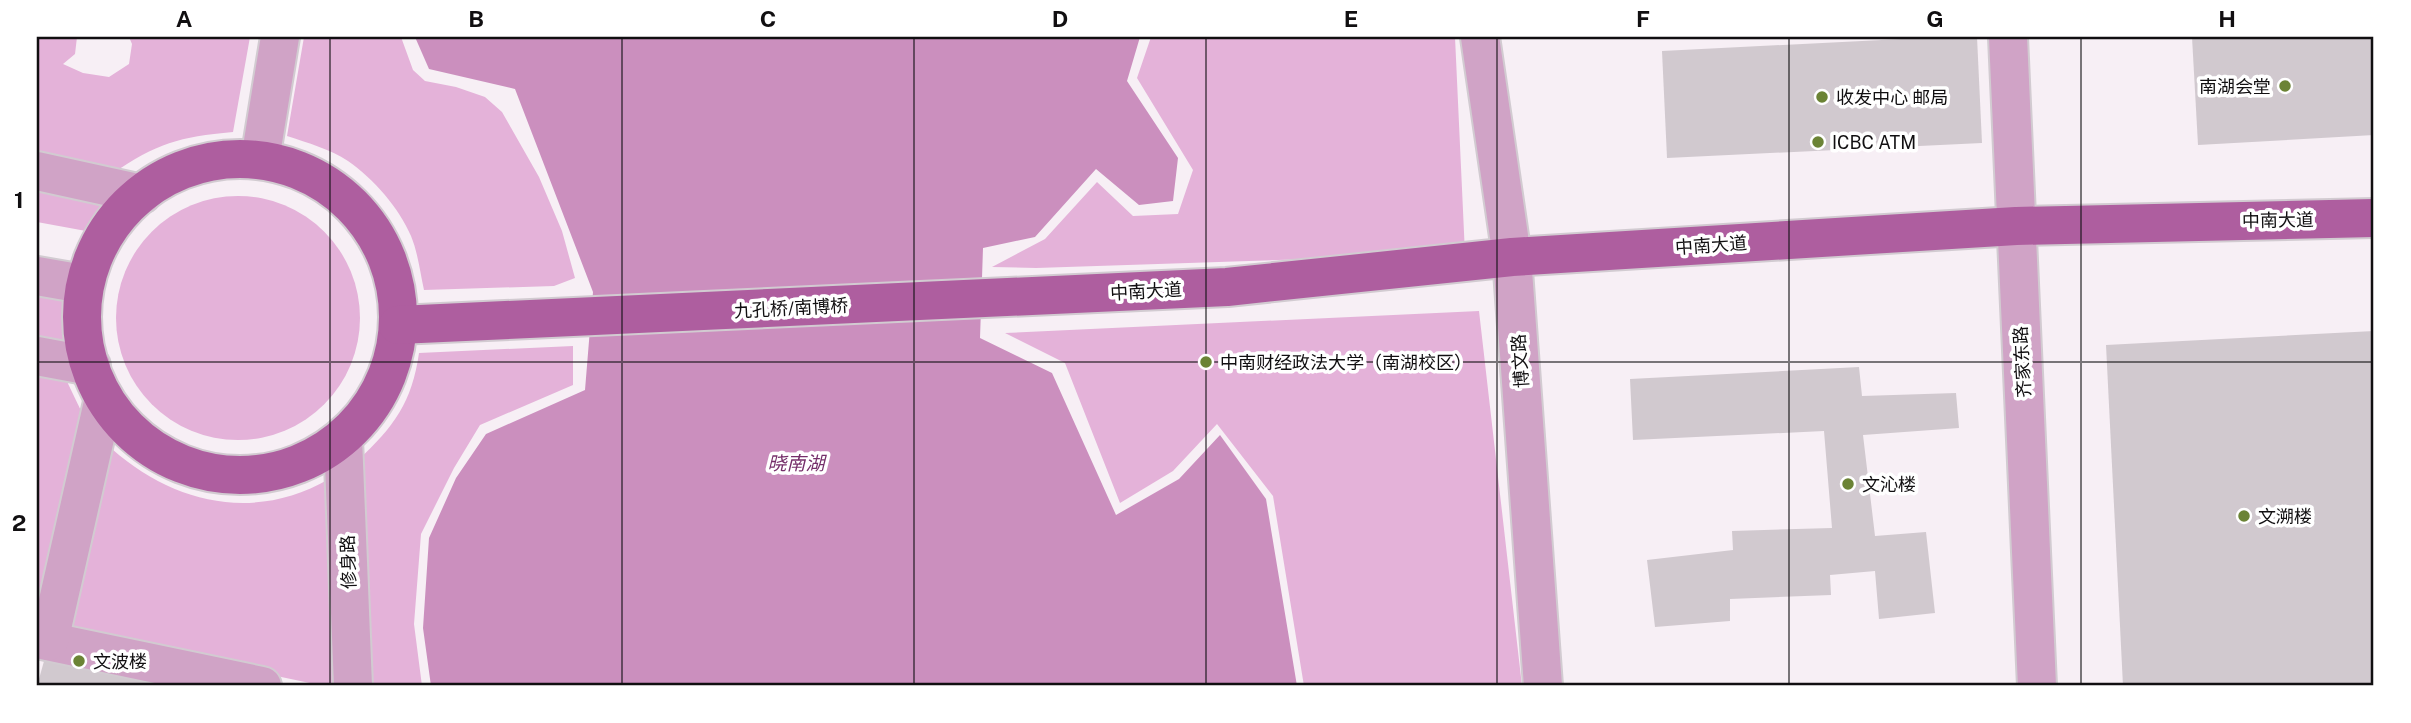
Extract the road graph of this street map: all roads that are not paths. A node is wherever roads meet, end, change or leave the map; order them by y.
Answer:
1 (280, 37) edge
2 (1480, 37) edge
3 (2008, 37) edge
4 (260, 160) junction
5 (37, 171) edge
6 (142, 194) junction
7 (2374, 218) edge
8 (2016, 226) junction
9 (1513, 257) junction
10 (37, 276) edge
11 (83, 284) junction
12 (1050, 295) joint
13 (398, 325) junction
14 (37, 356) edge
15 (97, 382) junction
16 (343, 439) junction
17 (43, 640) edge
18 (262, 686) edge
19 (353, 686) edge
20 (1542, 686) edge
21 (2037, 686) edge

1 - 4 street
2 - 9 street, 博文路
3 - 8 street, 齐家东路
4 - 6 main road
4 - 13 main road
5 - 6 street
6 - 11 main road
7 - 8 main road, 中南大道
8 - 9 main road, 中南大道
8 - 21 street, 齐家东路
9 - 12 main road, 中南大道
9 - 20 street, 博文路
10 - 11 street
11 - 15 main road
12 - 13 main road, 九孔桥/南博桥
13 - 16 main road
14 - 15 street
15 - 16 main road
15 - 17 street
16 - 19 street, 修身路
17 - 18 street

